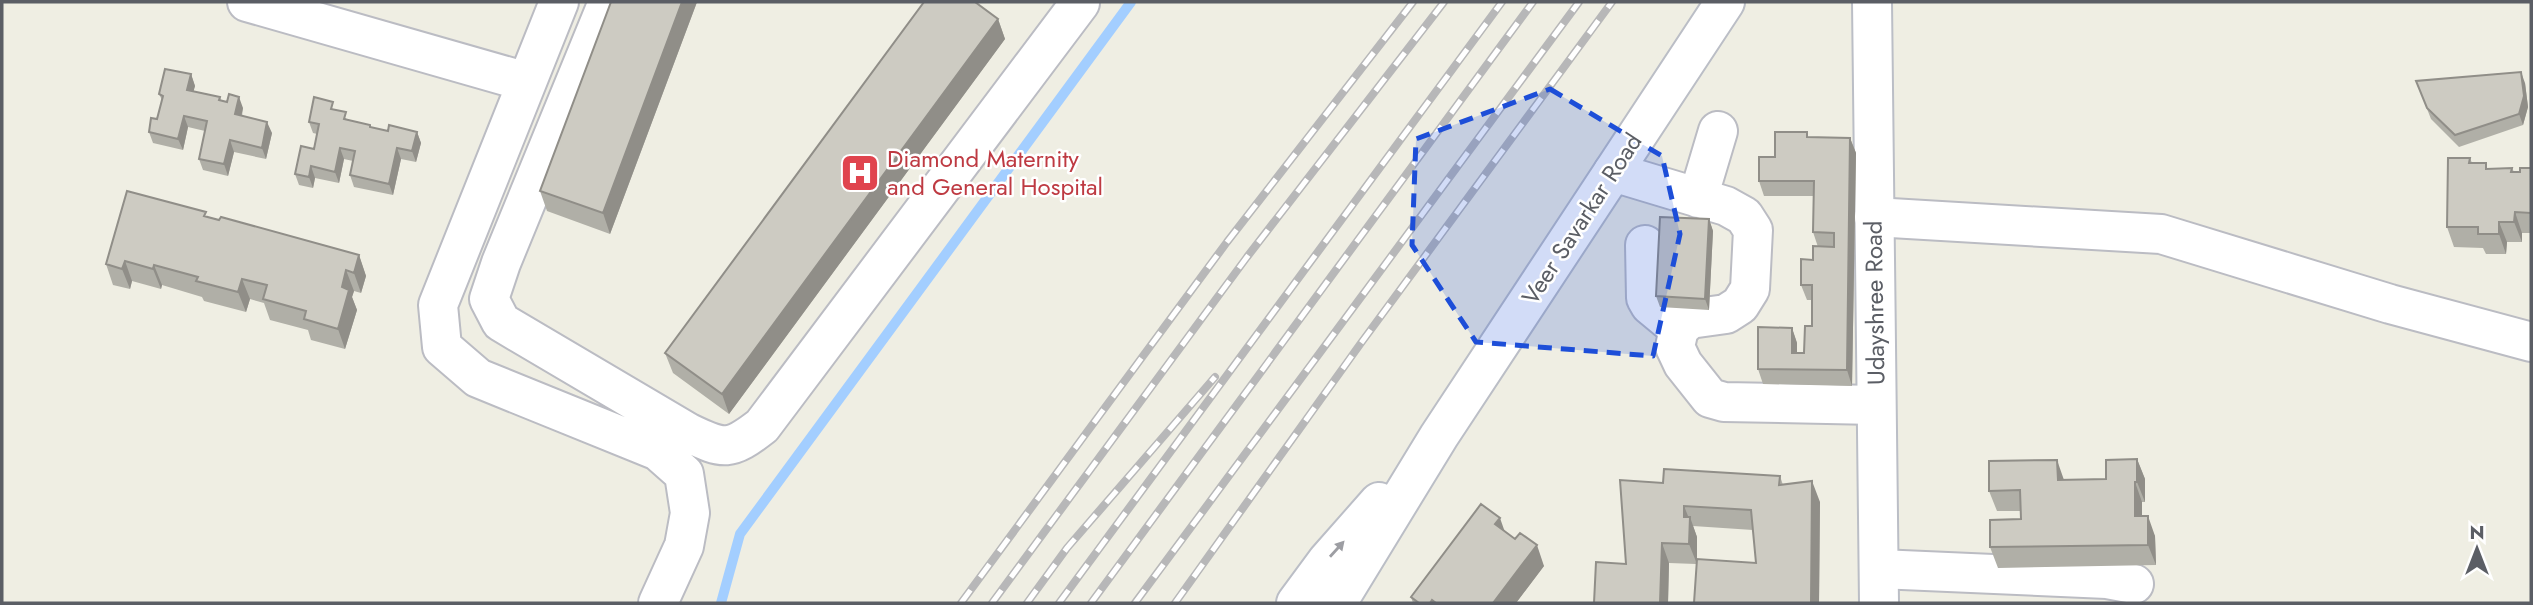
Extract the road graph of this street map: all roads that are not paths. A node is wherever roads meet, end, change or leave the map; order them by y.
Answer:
1 (247, 2) edge
2 (559, 2) edge
3 (608, 2) edge
4 (1725, 2) edge
5 (1872, 2) edge
6 (1080, 3) edge
7 (527, 82) junction
8 (1718, 131) dead end
9 (1613, 172) junction
10 (1698, 198) junction
11 (1874, 217) junction
12 (1645, 245) dead end
13 (1679, 329) junction
14 (2531, 342) edge
15 (1876, 405) junction
16 (1439, 436) junction
17 (2134, 584) dead end
18 (1879, 586) edge
19 (659, 603) edge
20 (1296, 603) edge
21 (1337, 603) edge

1 - 7 street
2 - 7 street
3 - 6 street
4 - 9 street, Veer Savarkar Road
5 - 11 street, Udayshree Road
7 - 19 street
8 - 10 street
9 - 10 street
9 - 16 street, Veer Savarkar Road
10 - 13 street
11 - 14 street
11 - 15 street, Udayshree Road
12 - 13 street
13 - 15 street
15 - 18 street, Udayshree Road
20 -> 16 street, Veer Savarkar Road
16 - 21 street, Veer Savarkar Road
17 - 18 street

